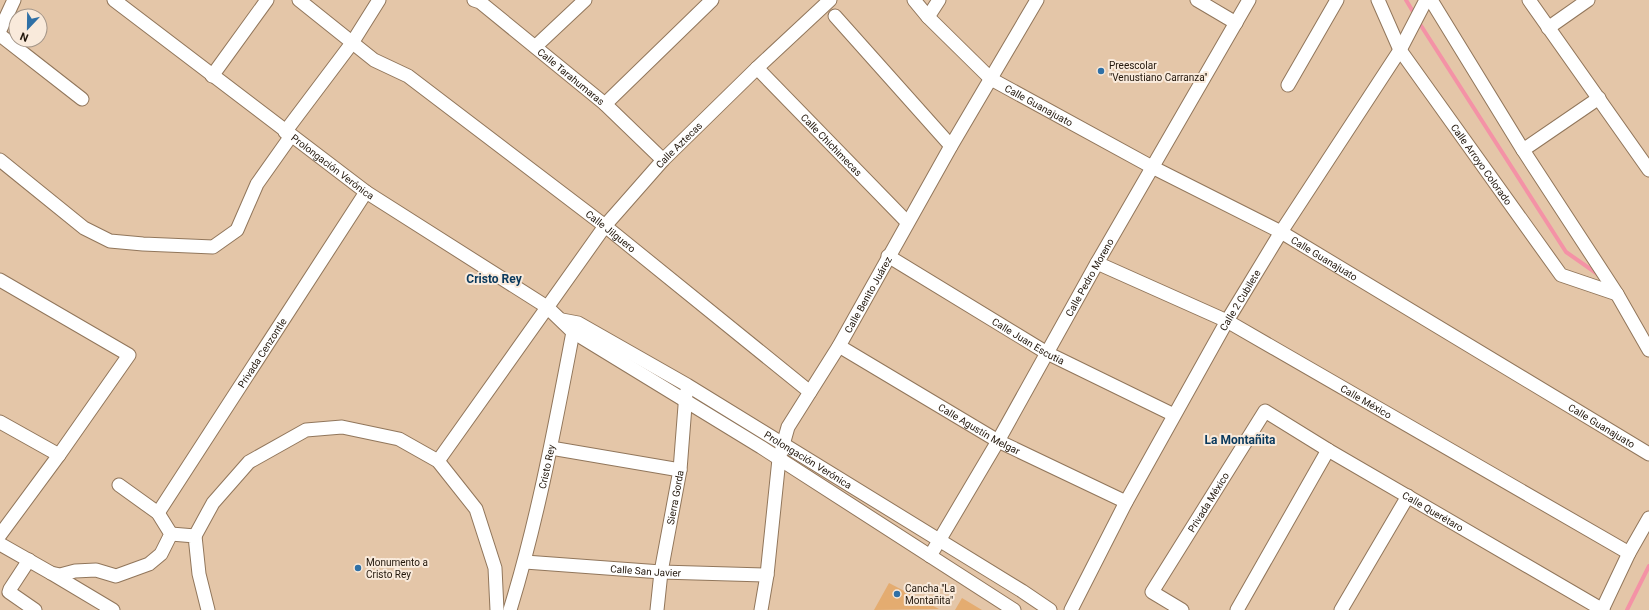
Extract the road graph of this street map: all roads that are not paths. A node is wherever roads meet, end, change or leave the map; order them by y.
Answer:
1 (14, 0) edge
2 (114, 0) edge
3 (267, 0) edge
4 (299, 0) edge
5 (379, 0) edge
6 (585, 0) edge
7 (712, 0) edge
8 (830, 0) edge
9 (914, 0) edge
10 (939, 0) edge
11 (1037, 0) edge
12 (1197, 0) edge
13 (1249, 0) edge
14 (1337, 0) edge
15 (1378, 0) edge
16 (1529, 0) edge
17 (1588, 0) edge
18 (479, 1) edge
19 (1426, 2) edge
20 (835, 16) dead end
21 (928, 17) junction
22 (1236, 23) junction
23 (1548, 28) junction
24 (0, 30) edge
25 (0, 35) edge
26 (352, 43) junction
27 (536, 46) junction
28 (1400, 50) junction
29 (756, 68) junction
30 (212, 76) junction
31 (991, 79) junction
32 (1288, 85) dead end
33 (1599, 98) junction
34 (82, 99) dead end
35 (606, 104) junction
36 (288, 134) junction
37 (951, 146) junction
38 (1523, 150) junction
39 (0, 160) edge
40 (663, 160) junction
41 (1152, 167) junction
42 (1649, 170) edge
43 (366, 192) junction
44 (907, 222) junction
45 (605, 226) junction
46 (1281, 232) junction
47 (888, 256) junction
48 (1097, 263) junction
49 (0, 280) edge
50 (1617, 294) junction
51 (547, 307) junction
52 (1227, 321) junction
53 (576, 328) junction
54 (839, 346) junction
55 (1649, 350) edge
56 (1047, 352) junction
57 (688, 385) junction
58 (810, 392) junction
59 (684, 399) junction
60 (1265, 411) joint
61 (1174, 415) junction
62 (0, 422) edge
63 (998, 441) junction
64 (782, 444) junction
65 (551, 448) junction
66 (1328, 450) junction
67 (1649, 454) edge
68 (59, 455) junction
69 (779, 459) junction
70 (438, 461) junction
71 (680, 470) junction
72 (119, 485) dead end
73 (1408, 496) junction
74 (1126, 502) junction
75 (158, 514) junction
76 (1649, 518) edge
77 (171, 534) junction
78 (0, 535) edge
79 (195, 536) junction
80 (939, 541) junction
81 (0, 544) edge
82 (1629, 552) junction
83 (930, 556) junction
84 (29, 560) junction
85 (525, 562) junction
86 (661, 572) junction
87 (51, 573) junction
88 (767, 575) junction
89 (1022, 591) junction
90 (35, 610) edge
91 (113, 610) edge
92 (208, 610) edge
93 (497, 610) edge
94 (510, 610) edge
95 (658, 610) edge
96 (761, 610) edge
97 (1012, 610) edge
98 (1050, 610) edge
99 (1071, 610) edge
100 (1182, 610) edge
101 (1237, 610) edge
102 (1341, 610) edge
103 (1602, 610) edge

1 - 24 street
2 - 30 street, Prolongación Verónica
3 - 30 street
4 - 26 street
5 - 26 street
6 - 27 street
7 - 35 street
8 - 29 street, Calle Aztecas
9 - 21 street, Calle Guanajuato
10 - 21 street
11 - 31 street, Calle Benito Juárez
12 - 22 street
13 - 22 street, Calle Pedro Moreno
14 - 32 street
15 - 28 street, Calle Arroyo Colorado
16 - 23 street
17 - 23 street
18 - 27 street, Calle Tarahumaras
19 - 28 street, Calle 2 Cubilete
19 - 38 street
20 - 37 street
21 - 31 street, Calle Guanajuato
22 - 41 street, Calle Pedro Moreno
23 - 33 street
25 - 34 street
26 - 36 street
26 - 45 street, Calle Jilguero
27 - 35 street, Calle Tarahumaras
28 - 46 street, Calle 2 Cubilete
28 - 50 street, Calle Arroyo Colorado
29 - 40 street, Calle Aztecas
29 - 44 street, Calle Chichimecas
30 - 36 street, Prolongación Verónica
31 - 37 street, Calle Benito Juárez
31 - 41 street, Calle Guanajuato
33 - 38 street
33 - 42 street
35 - 40 street, Calle Tarahumaras
36 - 39 street
36 - 43 street, Prolongación Verónica
37 - 44 street, Calle Benito Juárez
38 - 50 street
40 - 45 street, Calle Aztecas
41 - 46 street, Calle Guanajuato
41 - 48 street, Calle Pedro Moreno
43 - 51 street, Prolongación Verónica
43 - 75 street, Privada Cenzontle
44 - 47 street, Calle Benito Juárez
45 - 51 street, Calle Aztecas
45 - 58 street, Calle Jilguero
46 - 52 street, Calle 2 Cubilete
46 - 67 street, Calle Guanajuato
47 - 54 street, Calle Benito Juárez
47 - 56 street, Calle Juan Escutia
48 - 52 street, Calle México
48 - 56 street, Calle Pedro Moreno
49 - 68 street
50 - 55 street
51 - 53 street, Prolongación Verónica
51 - 70 street, Calle Aztecas
52 - 61 street, Calle 2 Cubilete
52 - 82 street, Calle México
53 - 57 street, Prolongación Verónica
53 - 59 street, Prolongación Verónica
53 - 65 street, Cristo Rey
54 - 58 street, Calle Benito Juárez
54 - 63 street, Calle Agustín Melgar
56 - 61 street, Calle Juan Escutia
56 - 63 street, Calle Pedro Moreno
57 - 59 street, Sierra Gorda
57 - 64 street, Prolongación Verónica
58 - 64 street, Calle Benito Juárez
59 - 69 street, Prolongación Verónica
59 - 71 street, Sierra Gorda
60 - 66 street, Calle Querétaro
60 - 100 street, Privada México
61 - 74 street, Calle 2 Cubilete
62 - 68 street
63 - 74 street, Calle Agustín Melgar
63 - 80 street, Calle Pedro Moreno
64 - 69 street, Calle Benito Juárez
64 - 80 street, Prolongación Verónica
65 - 71 street
65 - 85 street, Cristo Rey
66 - 73 street, Calle Querétaro
66 - 101 street
68 - 78 street
69 - 83 street, Prolongación Verónica
69 - 88 street, Calle Benito Juárez
70 - 79 street
70 - 93 street
71 - 86 street, Sierra Gorda
72 - 75 street
73 - 102 street
73 - 103 street, Calle Querétaro
74 - 99 street, Calle 2 Cubilete
75 - 77 street
76 - 82 street
77 - 79 street
77 - 87 street
79 - 92 street
80 - 83 street, Calle Pedro Moreno
80 - 89 street, Prolongación Verónica
81 - 84 street
82 - 103 street
83 - 97 street, Prolongación Verónica
84 - 87 street
84 - 90 street
85 - 86 street, Calle San Javier
85 - 94 street, Cristo Rey
86 - 88 street, Calle San Javier
86 - 95 street, Sierra Gorda
87 - 91 street
88 - 96 street, Calle Benito Juárez
89 - 97 street
89 - 98 street, Prolongación Verónica

